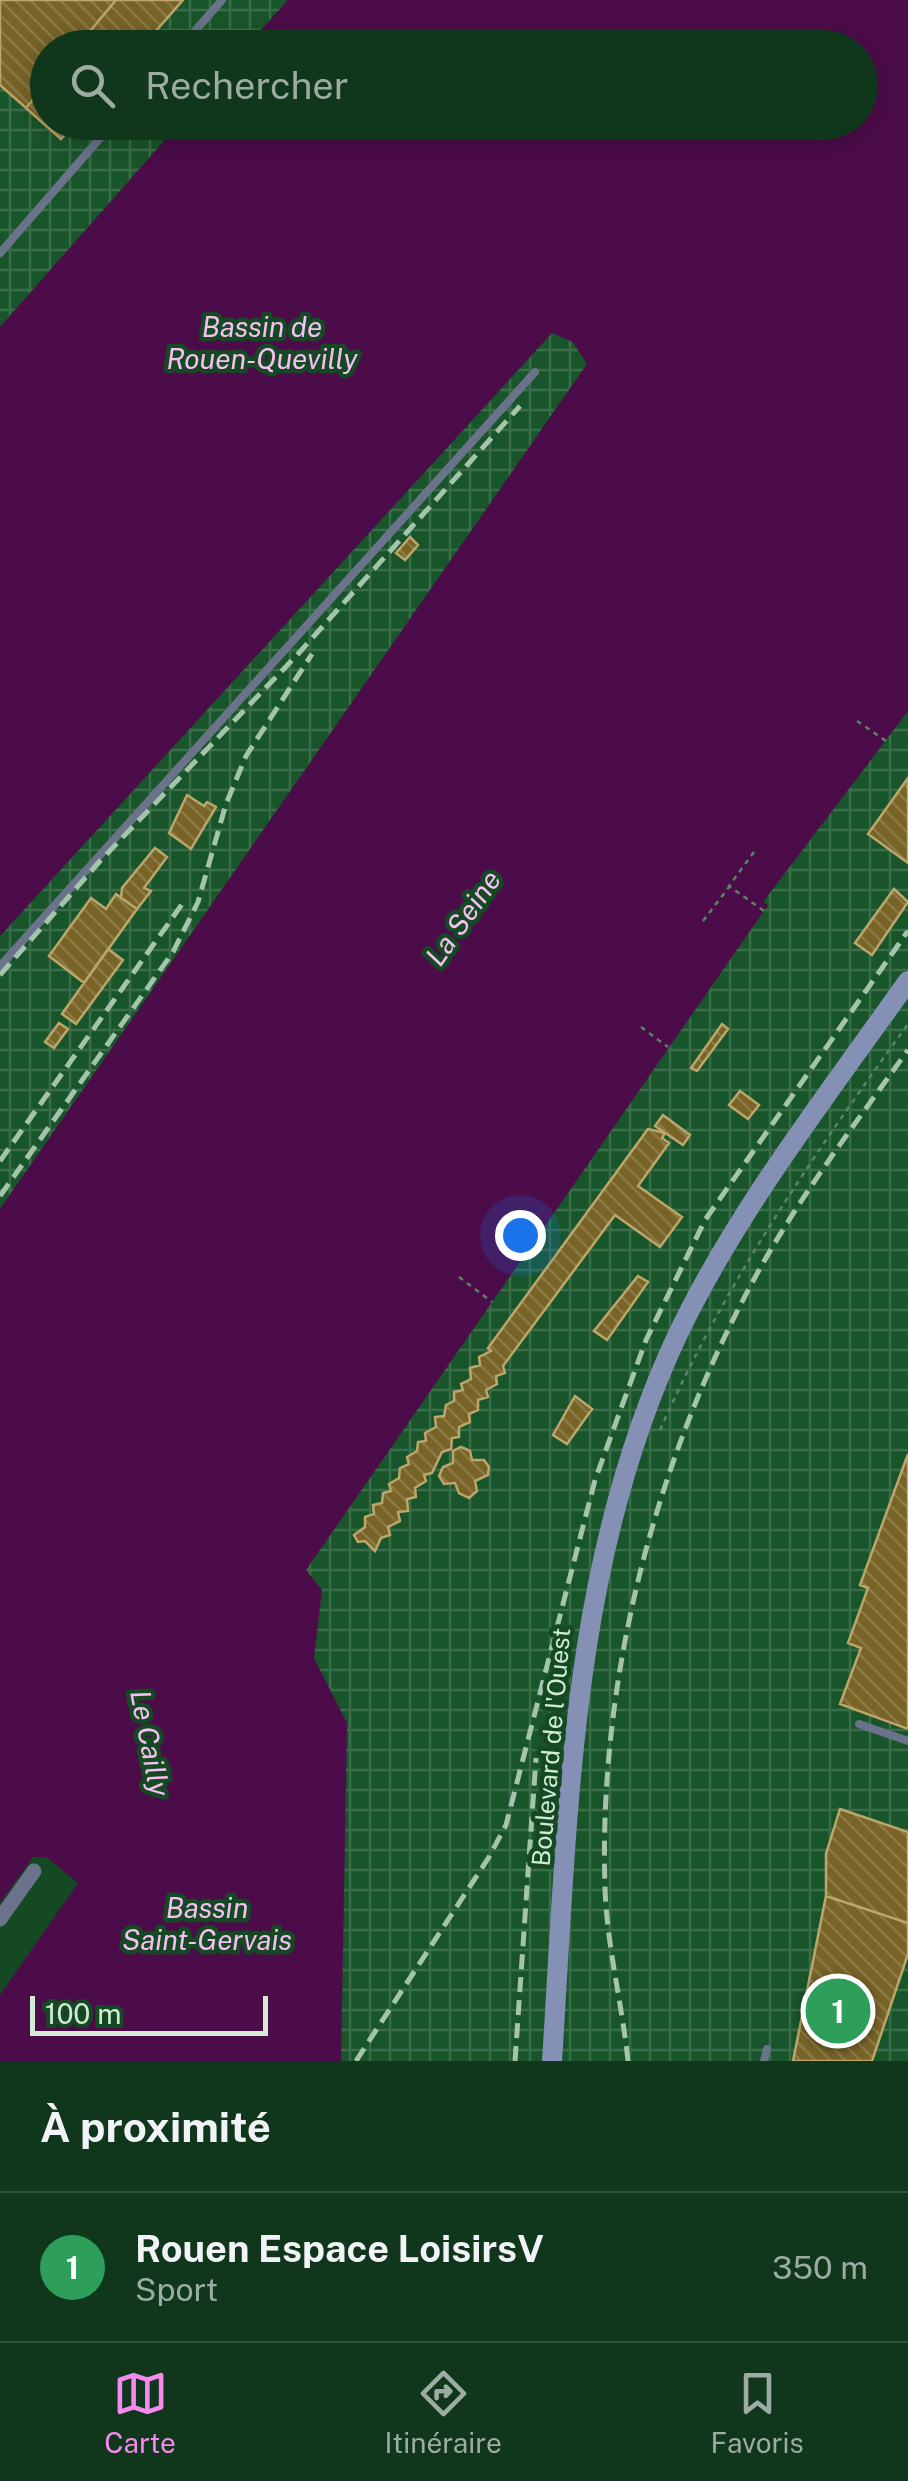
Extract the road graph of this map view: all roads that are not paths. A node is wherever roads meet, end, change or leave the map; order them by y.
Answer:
1 (222, 0) edge
2 (196, 30) edge
3 (98, 140) edge
4 (0, 253) edge
5 (536, 372) dead end
6 (0, 966) edge
7 (908, 981) edge
8 (859, 1724) dead end
9 (908, 1741) edge
10 (34, 1871) dead end
11 (0, 1919) edge
12 (767, 2049) dead end
13 (552, 2061) edge
14 (764, 2061) edge

1 - 2 lane
3 - 4 lane
5 - 6 lane
7 - 13 main road, Boulevard de l'Ouest
8 - 9 lane
10 - 11 street
12 - 14 lane

